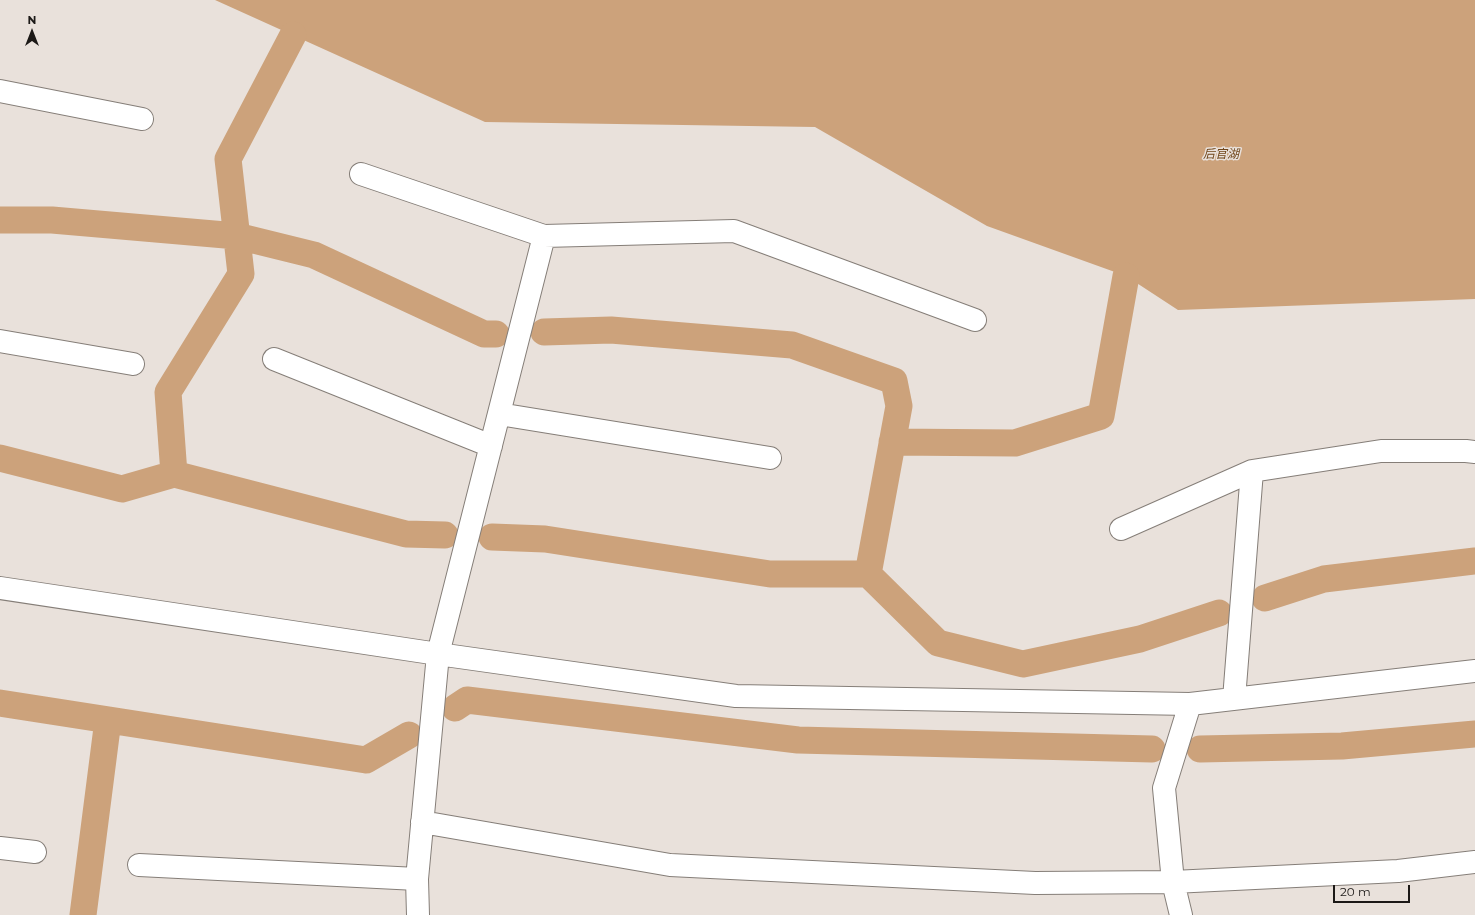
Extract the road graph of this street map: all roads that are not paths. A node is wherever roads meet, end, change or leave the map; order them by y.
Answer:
1 (0, 91) edge
2 (142, 119) dead end
3 (361, 174) dead end
4 (544, 236) junction
5 (975, 320) dead end
6 (0, 341) edge
7 (274, 359) dead end
8 (133, 364) dead end
9 (499, 414) junction
10 (491, 446) junction
11 (1475, 452) edge
12 (770, 458) dead end
13 (1252, 470) junction
14 (1121, 529) dead end
15 (0, 588) edge
16 (438, 654) junction
17 (1475, 671) edge
18 (1234, 699) junction
19 (1190, 704) junction
20 (422, 822) junction
21 (0, 848) edge
22 (35, 852) dead end
23 (1475, 862) edge
24 (139, 864) dead end
25 (417, 879) junction
26 (1173, 882) junction
27 (418, 915) edge
28 (1181, 915) edge

1 - 2 street
3 - 4 street
4 - 5 street
4 - 9 street
6 - 8 street
7 - 10 street
9 - 10 street
9 - 12 street
10 - 16 street
11 - 13 street
13 - 14 street
13 - 18 street
15 - 16 street
16 - 19 street
16 - 20 street
17 - 18 street
18 - 19 street
19 - 26 street
20 - 25 street
20 - 26 street
21 - 22 street
23 - 26 street
24 - 25 street
25 - 27 street
26 - 28 street

